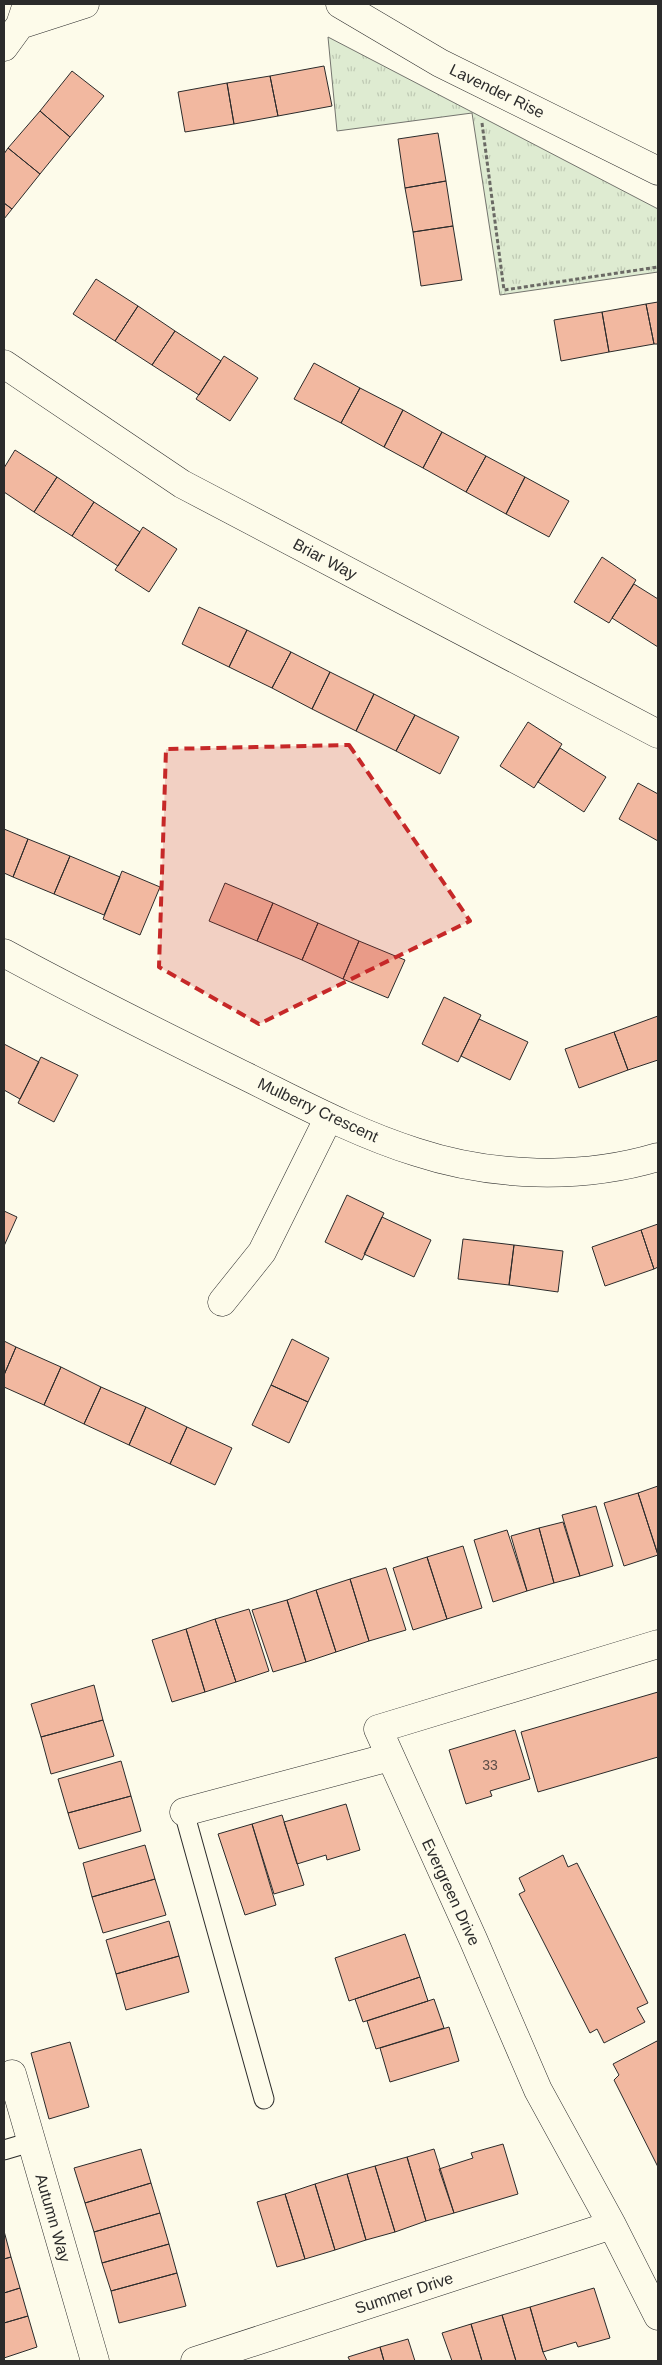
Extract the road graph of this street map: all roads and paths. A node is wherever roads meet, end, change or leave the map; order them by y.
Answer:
1 (86, 4) edge
2 (340, 4) edge
3 (24, 14) edge
4 (4, 47) edge
5 (495, 91) junction
6 (658, 171) edge
7 (658, 267) edge
8 (4, 364) edge
9 (658, 734) edge
10 (4, 953) edge
11 (330, 1117) junction
12 (658, 1157) edge
13 (222, 1302) dead end
14 (658, 1644) edge
15 (390, 1758) junction
16 (184, 1812) joint
17 (12, 2074) dead end
18 (264, 2099) dead end
19 (31, 2142) junction
20 (4, 2150) edge
21 (612, 2225) junction
22 (658, 2316) edge
23 (94, 2361) edge
24 (196, 2361) edge

1 - 3 street
2 - 5 street, Lavender Rise
3 - 4 street
5 - 6 street, Lavender Rise
5 - 7 path
8 - 9 street, Briar Way
10 - 11 street, Mulberry Crescent
11 - 12 street, Mulberry Crescent
11 - 13 street
14 - 15 street, Evergreen Drive
15 - 16 street
15 - 21 street, Evergreen Drive
16 - 18 lane
17 - 19 street, Autumn Way
19 - 20 lane
19 - 23 street, Autumn Way
21 - 22 street, Evergreen Drive
21 - 24 street, Summer Drive

